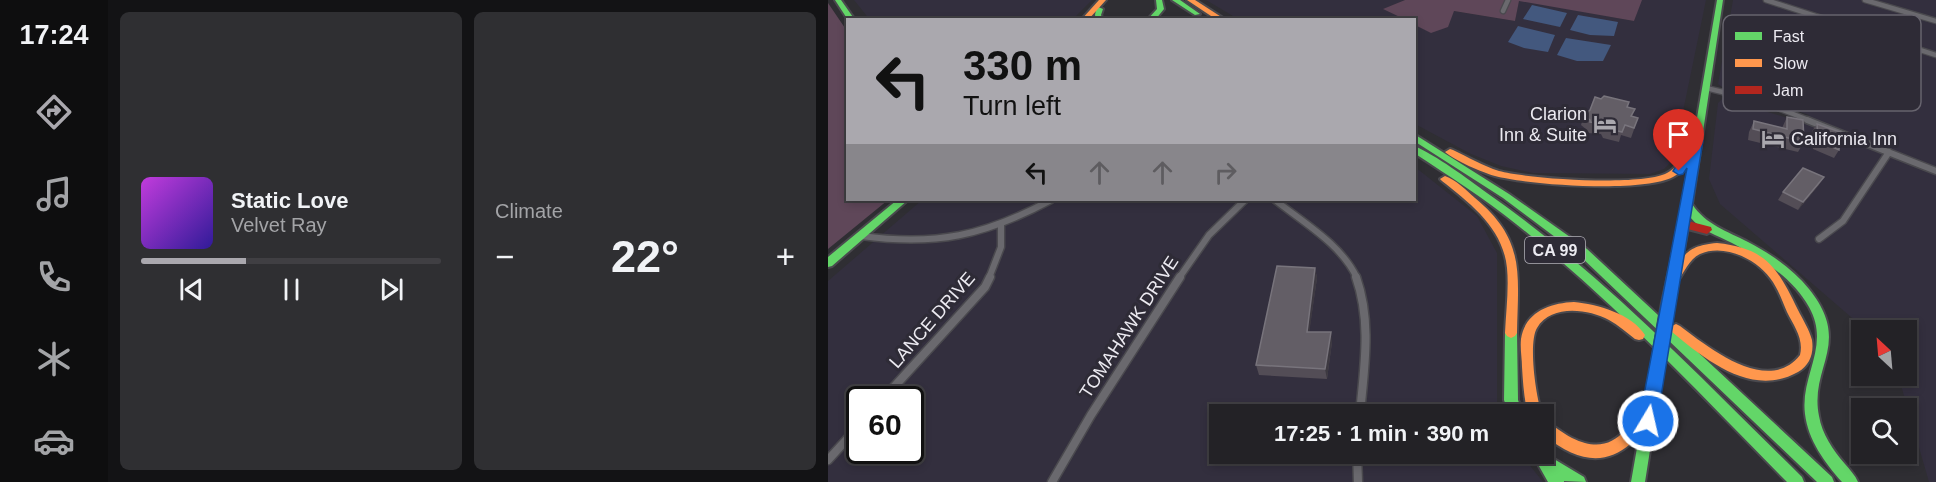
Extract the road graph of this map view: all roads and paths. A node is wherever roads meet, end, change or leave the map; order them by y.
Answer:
1 (838, 0) edge
2 (1159, 0) edge
3 (1175, 0) edge
4 (1190, 0) edge
5 (1508, 0) edge
6 (1720, 0) edge
7 (1766, 0) edge
8 (1865, 0) edge
9 (1100, 4) edge
10 (1503, 11) dead end
11 (1812, 15) edge
12 (1916, 15) edge
13 (1921, 17) edge
14 (851, 18) edge
15 (1086, 18) edge
16 (1152, 18) edge
17 (1204, 18) edge
18 (1219, 18) edge
19 (1936, 21) edge
20 (1921, 50) edge
21 (1936, 55) edge
22 (1706, 88) junction
23 (1723, 92) edge
24 (1785, 111) edge
25 (1698, 141) junction
26 (1418, 145) edge
27 (1889, 152) junction
28 (1936, 171) edge
29 (902, 201) edge
30 (1049, 201) edge
31 (1244, 201) edge
32 (1276, 201) edge
33 (1687, 204) junction
34 (1001, 223) junction
35 (1684, 224) junction
36 (1726, 235) junction
37 (861, 236) junction
38 (1819, 239) dead end
39 (828, 263) edge
40 (1673, 279) junction
41 (1633, 296) junction
42 (1682, 369) junction
43 (896, 386) edge
44 (1361, 404) edge
45 (1512, 404) edge
46 (1532, 404) edge
47 (1651, 404) junction
48 (1554, 436) edge
49 (846, 440) edge
50 (828, 460) edge
51 (1357, 464) edge
52 (1545, 464) edge
53 (1552, 464) edge
54 (1052, 482) edge
55 (1358, 482) edge
56 (1557, 482) edge
57 (1579, 482) edge
58 (1638, 482) edge
59 (1797, 482) edge
60 (1827, 482) edge
61 (1851, 482) edge

1 - 14 main road
2 - 16 main road
3 - 17 main road
4 - 18 main road
5 - 10 street
6 - 22 main road
7 - 11 street
8 - 12 street
9 - 15 main road
13 - 19 street
20 - 21 street
22 - 23 street
22 - 25 main road
24 - 27 street
25 - 26 main road
25 - 33 main road
26 - 41 main road, CA 99
26 - 42 main road, CA 99
26 - 45 main road
27 - 28 street
27 - 38 street
29 - 37 main road
30 - 34 street
31 - 54 street, TOMAHAWK DRIVE
32 - 44 street
33 - 35 main road
33 - 36 main road
34 - 37 street
34 - 43 street, LANCE DRIVE
35 - 36 main road
35 - 40 main road
36 - 61 main road
37 - 39 main road
40 - 41 main road
40 - 47 main road, bridge
41 - 60 main road, CA 99
42 - 46 main road
42 - 59 main road, CA 99
47 - 48 main road
47 - 58 main road
49 - 50 street
51 - 55 street
52 - 56 main road
53 - 57 main road

